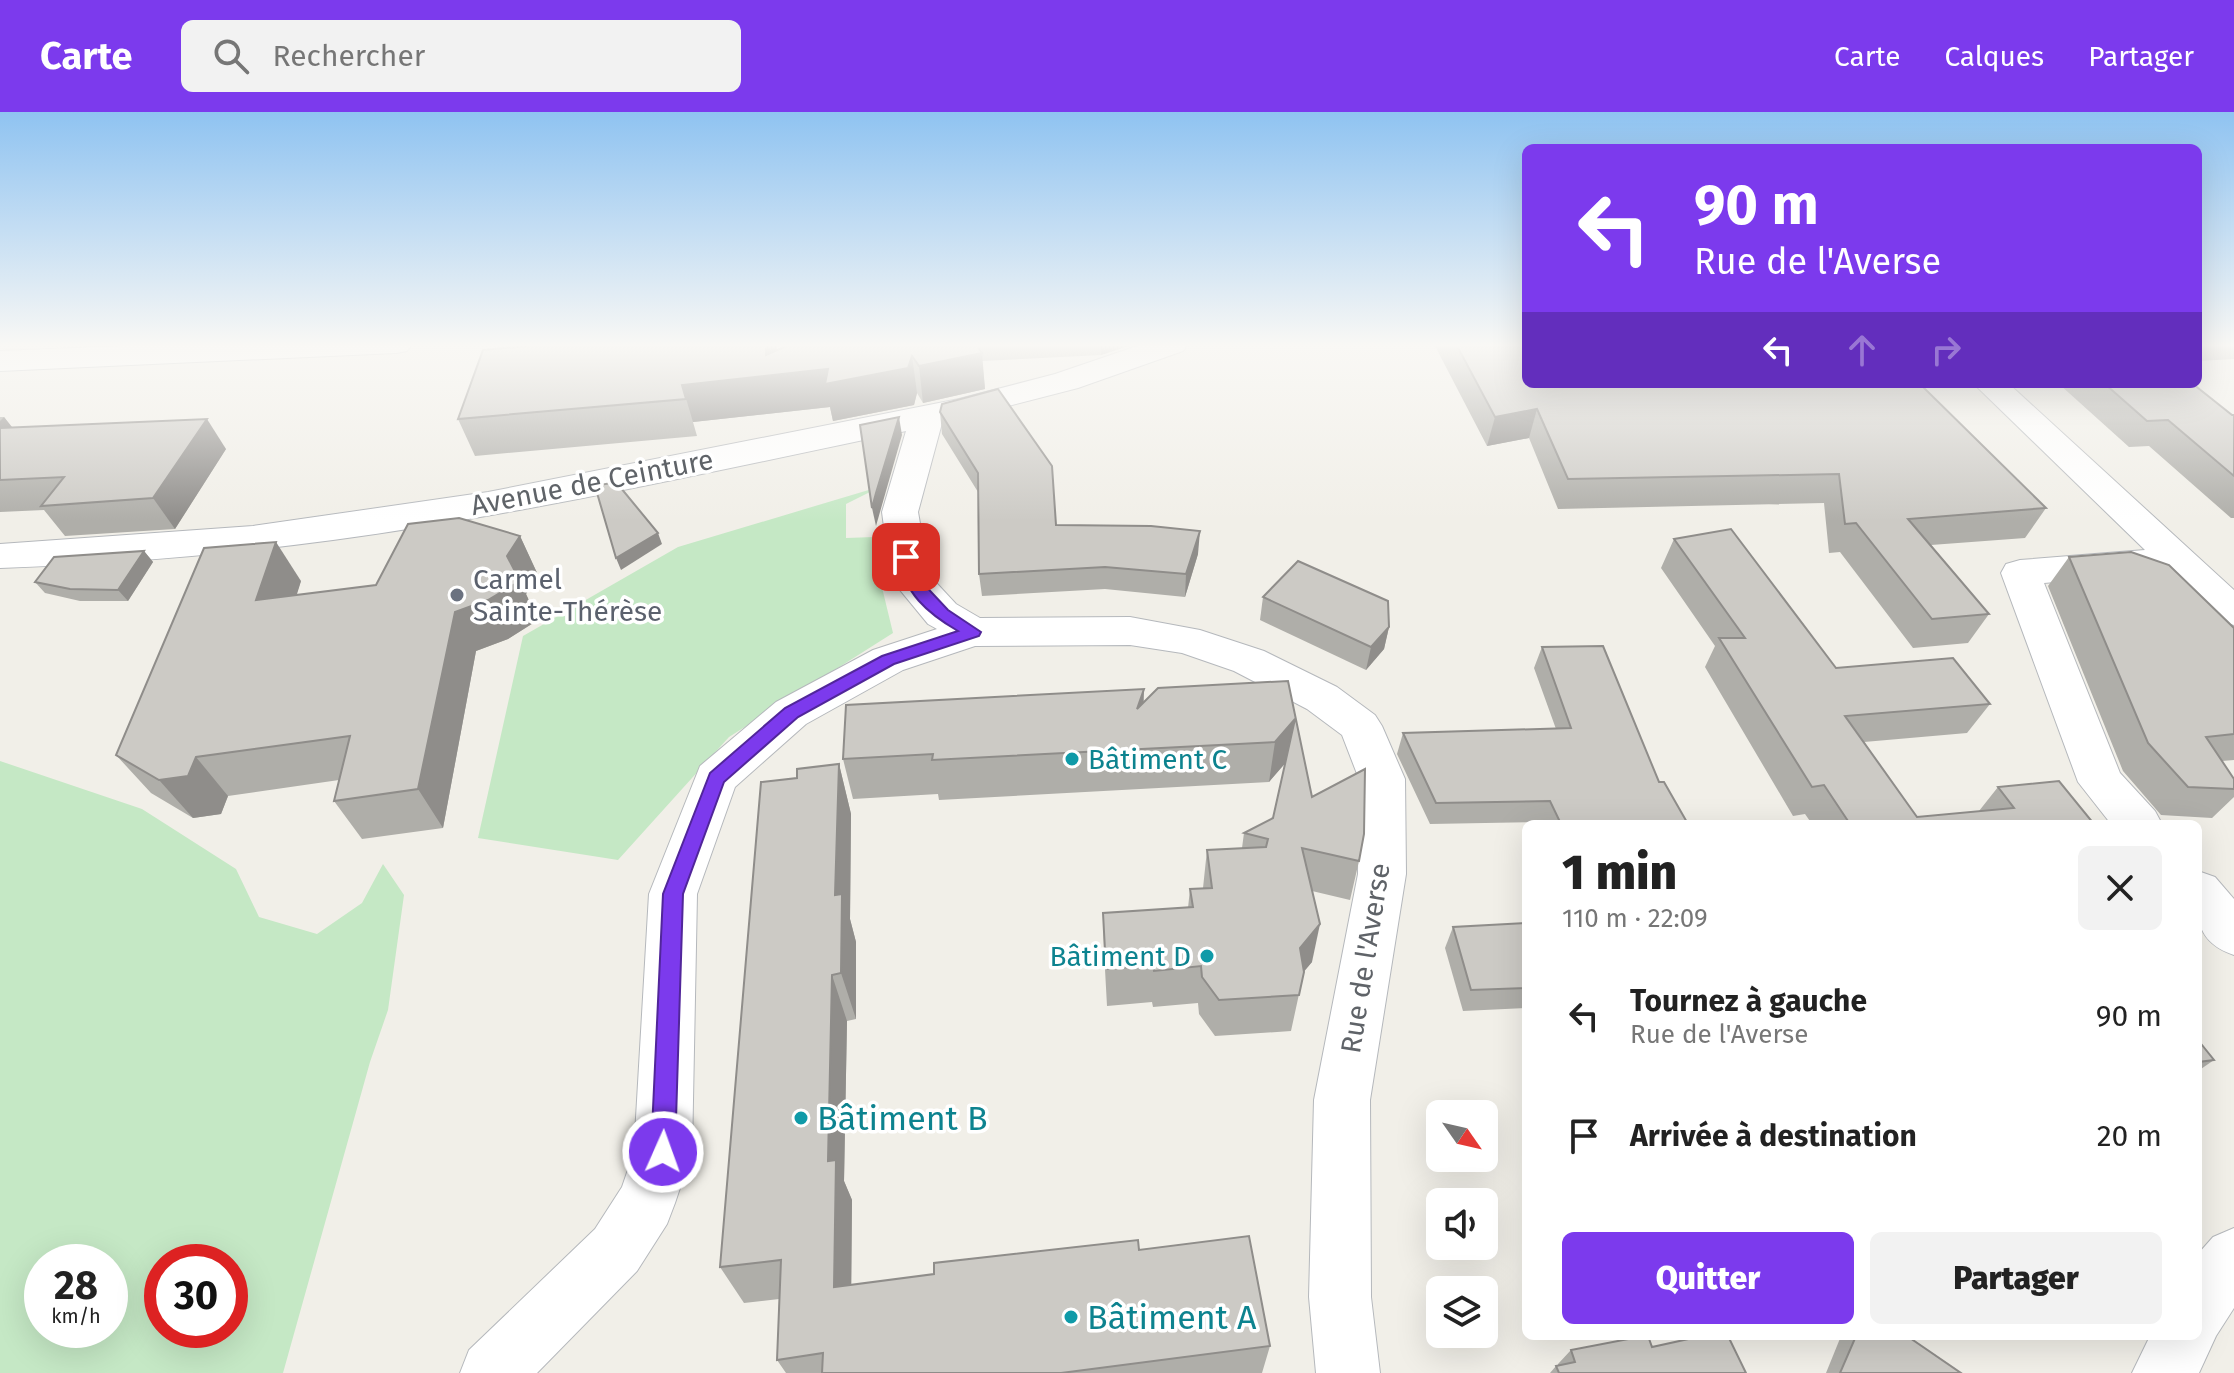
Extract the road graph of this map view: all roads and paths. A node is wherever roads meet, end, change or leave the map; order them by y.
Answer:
1 (981, 403) edge
2 (2010, 403) edge
3 (927, 417) junction
4 (0, 556) edge
5 (2178, 559) junction
6 (2234, 612) edge
7 (973, 632) junction
8 (2135, 820) edge
9 (2202, 896) edge
10 (2234, 934) edge
11 (2234, 1258) edge
12 (2202, 1305) edge
13 (2183, 1340) edge
14 (492, 1373) edge
15 (1348, 1373) edge
16 (2164, 1373) edge

1 - 3 street, Avenue de Ceinture
2 - 5 street
3 - 4 street, Avenue de Ceinture
3 - 7 street
5 - 6 street
5 - 8 street
7 - 14 street
7 - 15 street, Rue de l'Averse
9 - 10 street
11 - 12 street
13 - 16 street

